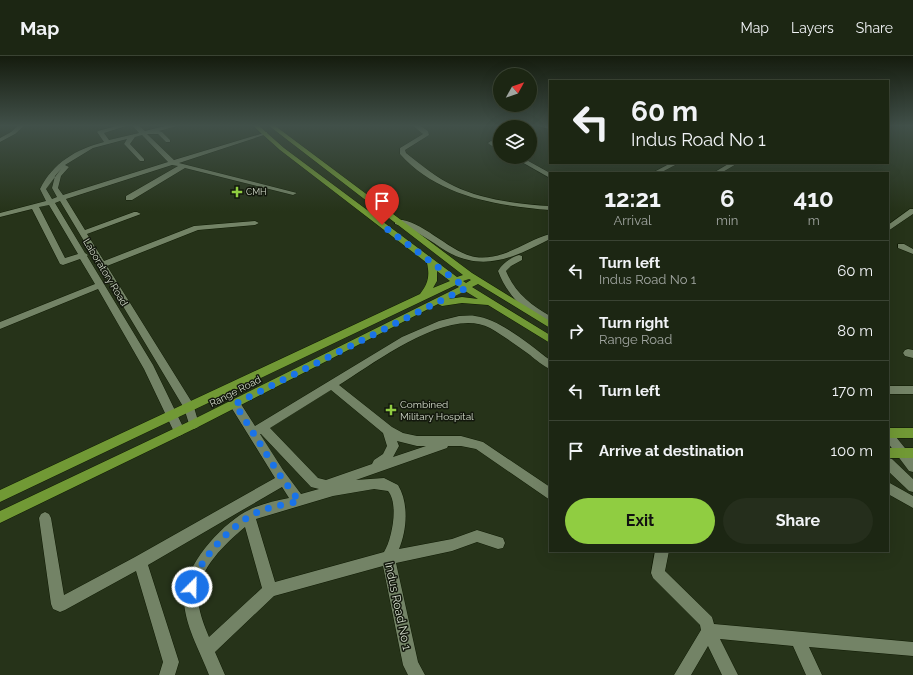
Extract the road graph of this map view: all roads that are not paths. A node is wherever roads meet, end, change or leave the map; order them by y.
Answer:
1 (78, 154) edge
2 (85, 154) edge
3 (136, 154) edge
4 (159, 154) edge
5 (191, 154) edge
6 (288, 154) edge
7 (308, 154) edge
8 (403, 154) edge
9 (142, 160) dead end
10 (169, 162) junction
11 (529, 164) edge
12 (675, 164) edge
13 (733, 164) edge
14 (183, 166) junction
15 (658, 172) edge
16 (718, 172) edge
17 (549, 175) edge
18 (293, 193) dead end
19 (60, 196) junction
20 (129, 198) dead end
21 (49, 200) junction
22 (35, 207) junction
23 (549, 208) edge
24 (0, 211) edge
25 (913, 211) edge
26 (137, 214) dead end
27 (0, 215) edge
28 (398, 222) junction
29 (254, 223) dead end
30 (889, 228) edge
31 (83, 233) junction
32 (549, 236) edge
33 (549, 244) edge
34 (901, 246) dead end
35 (913, 252) edge
36 (84, 255) junction
37 (431, 262) junction
38 (102, 265) junction
39 (473, 278) junction
40 (456, 282) junction
41 (101, 285) junction
42 (466, 288) junction
43 (423, 297) junction
44 (490, 303) junction
45 (428, 307) junction
46 (549, 319) edge
47 (549, 323) edge
48 (0, 326) edge
49 (549, 339) edge
50 (549, 364) edge
51 (332, 385) junction
52 (889, 390) edge
53 (913, 390) edge
54 (235, 404) junction
55 (189, 407) junction
56 (172, 415) junction
57 (194, 424) junction
58 (258, 430) junction
59 (388, 430) junction
60 (179, 431) junction
61 (913, 433) edge
62 (889, 434) edge
63 (889, 435) edge
64 (450, 442) junction
65 (889, 453) edge
66 (907, 453) edge
67 (889, 464) edge
68 (913, 467) edge
69 (370, 469) junction
70 (283, 480) junction
71 (913, 487) edge
72 (889, 489) edge
73 (549, 493) edge
74 (0, 496) edge
75 (299, 501) junction
76 (913, 502) edge
77 (0, 517) edge
78 (249, 517) junction
79 (45, 518) dead end
80 (498, 543) dead end
81 (662, 552) edge
82 (388, 558) junction
83 (140, 562) junction
84 (270, 590) junction
85 (708, 631) junction
86 (797, 639) junction
87 (207, 649) junction
88 (913, 649) edge
89 (168, 675) edge
90 (217, 675) edge
91 (417, 675) edge
92 (682, 675) edge
93 (730, 675) edge
94 (814, 675) edge

1 - 21 street
2 - 19 street
3 - 9 street
4 - 10 street
5 - 10 street
6 - 37 main road
7 - 28 main road
8 - 23 street
10 - 14 street
10 - 19 street
11 - 17 street
12 - 15 street
13 - 16 street
14 - 18 street
14 - 20 street
19 - 21 street
19 - 31 street, Laboratory Road
21 - 22 street
21 - 24 street
21 - 36 street, Laboratory Road
22 - 27 street
22 - 36 street
25 - 30 street
26 - 31 street
28 - 32 street
28 - 39 main road
29 - 38 street
31 - 38 street, Laboratory Road
33 - 46 street
34 - 35 street
36 - 41 street, Laboratory Road
37 - 40 main road
37 - 43 main road
38 - 55 street, Laboratory Road
39 - 40 main road
39 - 42 main road, Range Road
39 - 47 main road
40 - 42 main road
40 - 43 main road
41 - 48 street
41 - 56 street, Laboratory Road
42 - 44 main road
42 - 45 main road, Range Road
43 - 55 main road
44 - 45 main road
44 - 49 main road
45 - 54 main road, Range Road
50 - 51 street
51 - 58 street
51 - 59 street
52 - 53 street
54 - 57 main road, Range Road
54 - 58 street
55 - 56 main road
55 - 57 street, Laboratory Road
56 - 60 street, Laboratory Road
56 - 74 main road
57 - 60 main road, Range Road
58 - 69 street
58 - 70 street
59 - 64 street
59 - 69 street
60 - 77 main road, Range Road
61 - 62 main road
63 - 66 street
64 - 69 street
64 - 73 street
65 - 66 main road
66 - 68 street
67 - 71 street
70 - 75 street
70 - 83 street
72 - 76 street
75 - 78 street
75 - 82 street, Indus Road No 1
78 - 84 street
78 - 87 street
79 - 83 street
80 - 82 street
81 - 85 street
82 - 84 street
82 - 91 street, Indus Road No 1
83 - 89 street
84 - 87 street
85 - 86 street
85 - 92 street
85 - 93 street
86 - 88 street
86 - 94 street
87 - 90 street

